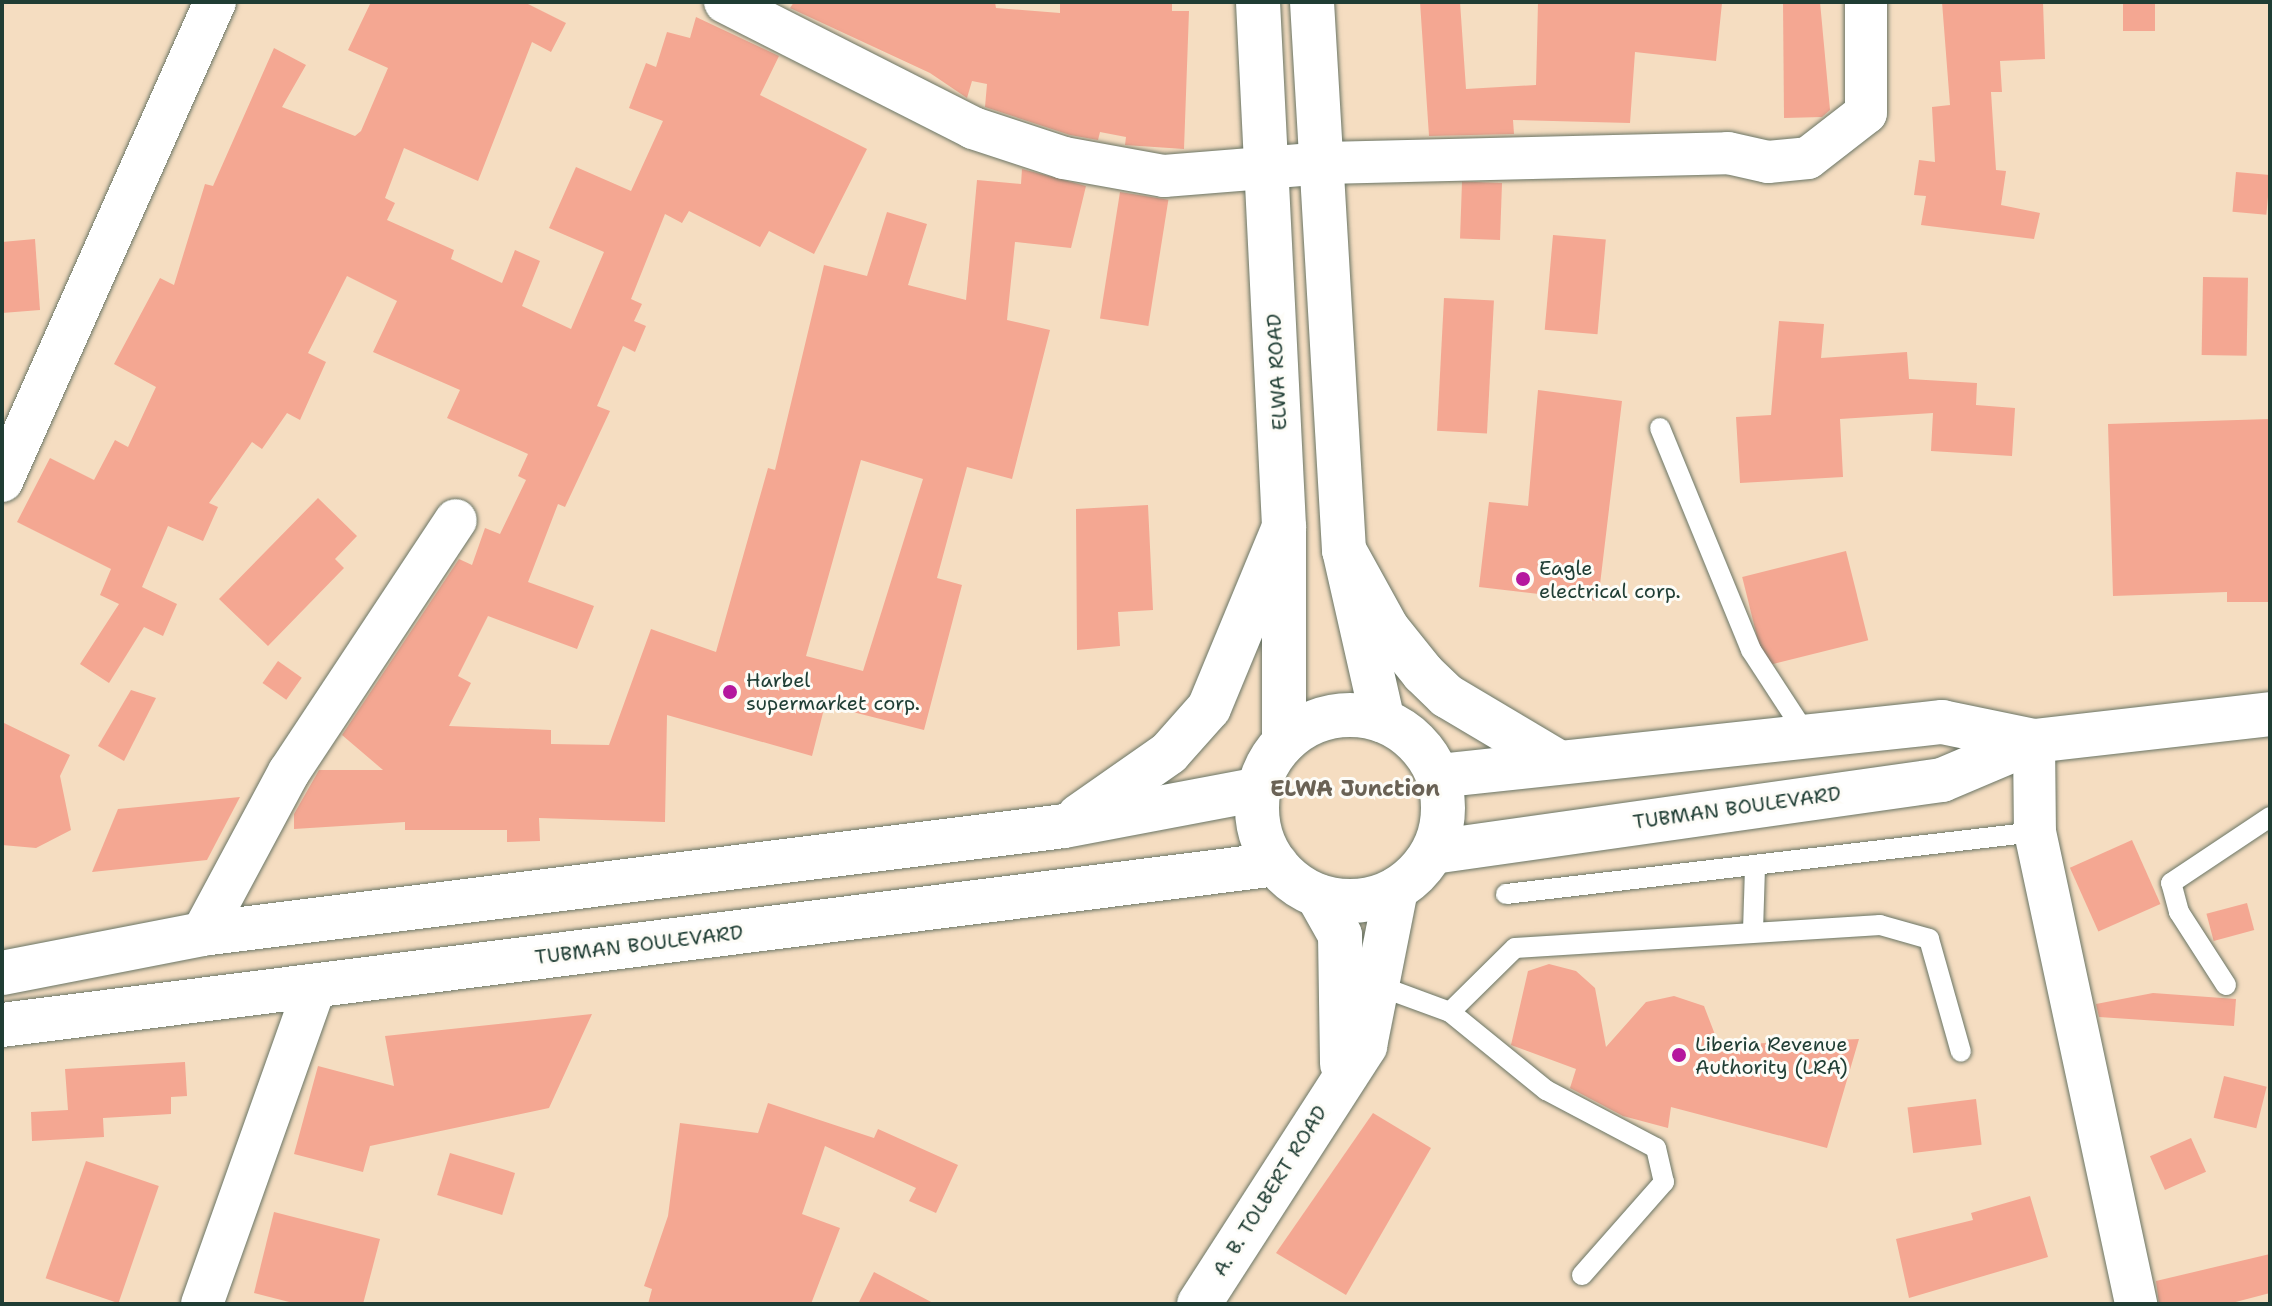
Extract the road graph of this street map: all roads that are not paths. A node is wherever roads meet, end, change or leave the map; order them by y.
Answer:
1 (215, 2) edge
2 (725, 2) edge
3 (1258, 2) edge
4 (1312, 2) edge
5 (1866, 2) edge
6 (1325, 163) junction
7 (1268, 165) junction
8 (1660, 428) dead end
9 (2, 481) edge
10 (456, 520) dead end
11 (1284, 527) junction
12 (1344, 550) junction
13 (2270, 714) edge
14 (1383, 721) junction
15 (1807, 736) junction
16 (2034, 741) junction
17 (1284, 742) junction
18 (1558, 762) junction
19 (1438, 776) junction
20 (1259, 789) junction
21 (2270, 817) edge
22 (1064, 826) junction
23 (2035, 832) junction
24 (1433, 852) junction
25 (1276, 864) junction
26 (1755, 867) junction
27 (1396, 890) junction
28 (1506, 894) dead end
29 (1318, 896) junction
30 (1753, 931) junction
31 (202, 934) junction
32 (2, 973) edge
33 (2226, 985) dead end
34 (315, 987) junction
35 (1382, 987) junction
36 (1450, 1012) junction
37 (2, 1025) edge
38 (1961, 1052) dead end
39 (1341, 1078) junction
40 (1582, 1275) dead end
41 (202, 1304) edge
42 (1199, 1304) edge
43 (2136, 1304) edge

1 - 9 street
2 - 7 street
3 - 7 main road, ELWA ROAD
4 - 6 main road
5 - 6 street
6 - 7 street
6 - 12 main road
7 - 11 main road, ELWA ROAD
8 - 15 lane
10 - 31 street
11 - 17 main road, ELWA ROAD
11 - 22 main road
12 - 14 main road
12 - 18 main road
13 - 16 main road, TUBMAN BOULEVARD
14 - 17 main road
14 - 19 main road
15 - 16 main road, TUBMAN BOULEVARD
15 - 18 main road, TUBMAN BOULEVARD
16 - 23 street
16 - 24 main road, TUBMAN BOULEVARD
17 - 20 main road
18 - 19 main road, TUBMAN BOULEVARD
19 - 24 main road
20 - 22 main road
20 - 25 main road
21 - 33 lane
22 - 31 main road
23 - 26 lane
23 - 43 street
24 - 27 main road
25 - 29 main road
25 - 34 main road, TUBMAN BOULEVARD
26 - 28 lane
26 - 30 lane
27 - 29 main road
27 - 35 main road, A. B. TOLBERT ROAD
29 - 39 main road
30 - 36 lane
30 - 38 lane
31 - 32 main road
34 - 37 main road, TUBMAN BOULEVARD
34 - 41 street
35 - 36 lane
35 - 39 main road, A. B. TOLBERT ROAD
36 - 40 lane
39 - 42 main road, A. B. TOLBERT ROAD

